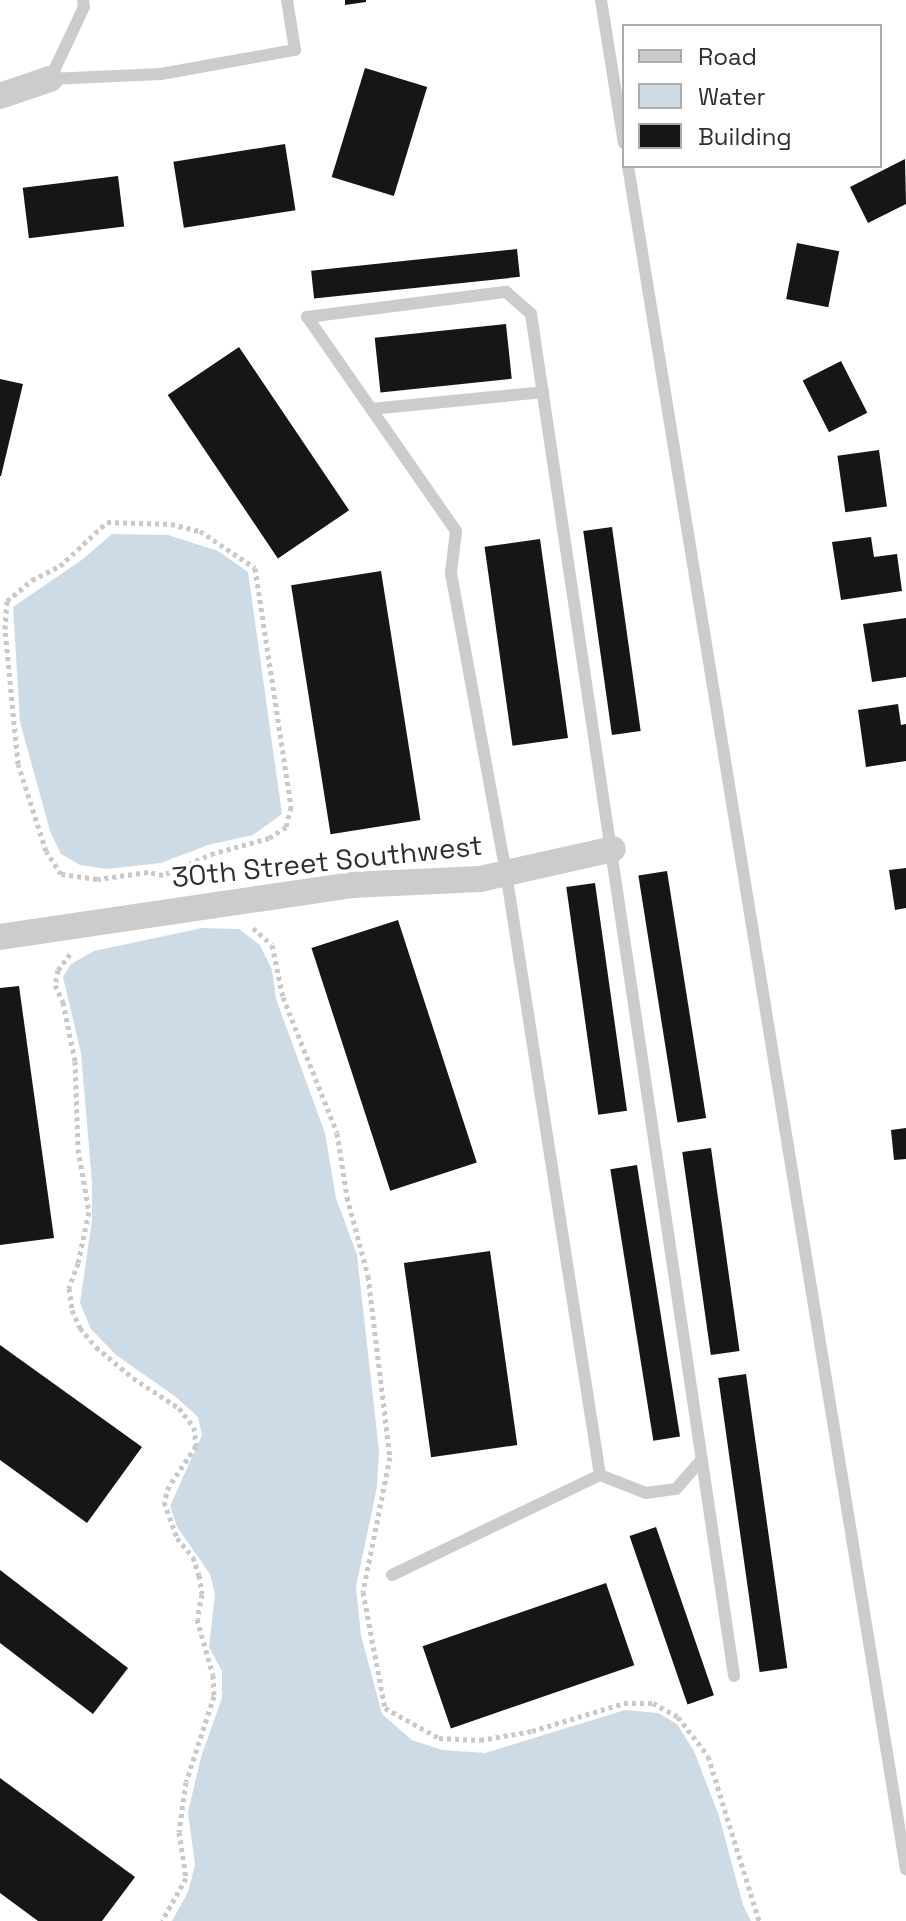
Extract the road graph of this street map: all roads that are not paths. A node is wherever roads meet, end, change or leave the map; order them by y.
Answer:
1 (83, 0) edge
2 (287, 0) edge
3 (601, 0) edge
4 (50, 79) junction
5 (0, 96) edge
6 (622, 131) edge
7 (628, 168) edge
8 (543, 392) junction
9 (371, 409) junction
10 (613, 849) junction
11 (506, 873) junction
12 (0, 937) edge
13 (700, 1461) junction
14 (600, 1475) junction
15 (392, 1575) dead end
16 (734, 1676) dead end
17 (906, 1869) edge

1 - 4 lane
2 - 4 lane
3 - 6 lane
4 - 5 street
7 - 17 lane
8 - 9 lane
8 - 9 lane
8 - 10 lane
9 - 11 lane
10 - 11 street, 30th Street Southwest
10 - 13 lane
11 - 12 street, 30th Street Southwest
11 - 14 lane
13 - 14 lane
13 - 16 lane
14 - 15 lane

